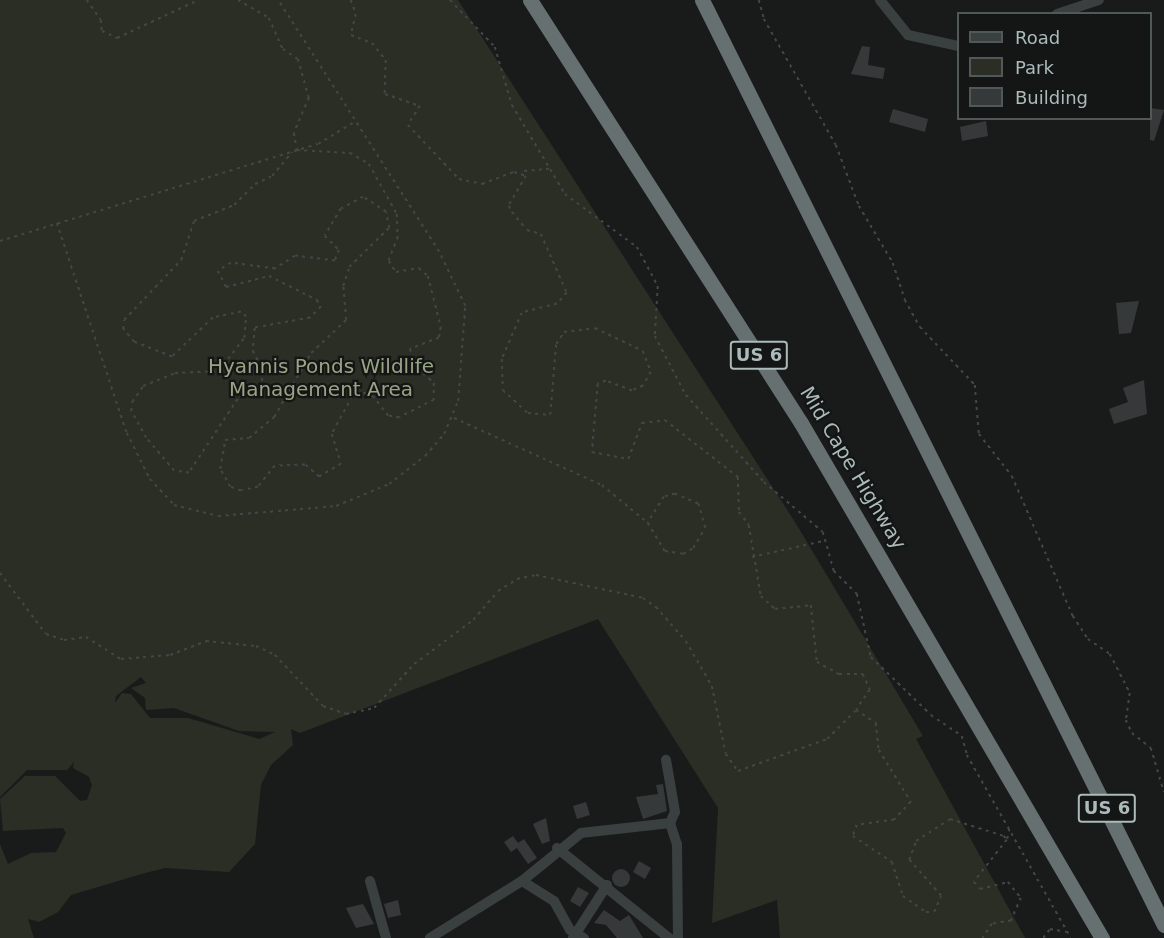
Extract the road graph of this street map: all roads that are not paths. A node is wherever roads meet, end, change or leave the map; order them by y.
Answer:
1 (530, 0) edge
2 (702, 0) edge
3 (880, 0) edge
4 (1092, 1) edge
5 (1062, 12) edge
6 (957, 46) edge
7 (666, 760) dead end
8 (670, 823) junction
9 (557, 848) junction
10 (370, 881) dead end
11 (522, 881) junction
12 (608, 885) junction
13 (1164, 925) edge
14 (577, 936) edge
15 (386, 938) edge
16 (430, 938) edge
17 (669, 938) edge
18 (678, 938) edge
19 (1102, 938) edge

1 - 19 highway, Mid Cape Highway / US 6
2 - 13 highway, US 6
3 - 6 street
4 - 5 street
7 - 8 street
8 - 9 street
8 - 18 street
9 - 11 street
9 - 12 street
10 - 15 street
11 - 14 street
11 - 16 street
12 - 14 street
12 - 17 street

